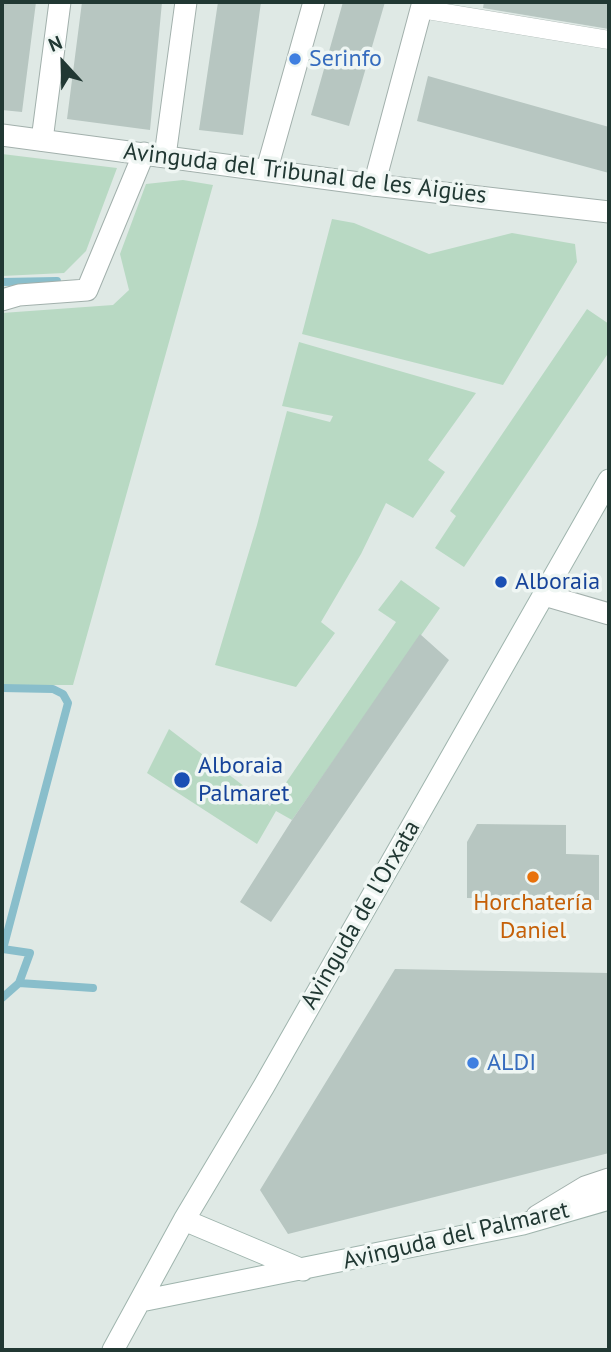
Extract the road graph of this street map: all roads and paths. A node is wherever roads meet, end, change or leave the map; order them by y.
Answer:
1 (60, 2) edge
2 (186, 2) edge
3 (314, 2) edge
4 (422, 6) edge
5 (609, 40) edge
6 (2, 135) edge
7 (42, 140) junction
8 (155, 155) junction
9 (267, 169) junction
10 (374, 185) junction
11 (609, 212) edge
12 (2, 300) edge
13 (609, 480) edge
14 (544, 595) junction
15 (609, 614) edge
16 (609, 1179) edge
17 (609, 1199) edge
18 (184, 1220) junction
19 (523, 1224) junction
20 (303, 1270) junction
21 (141, 1301) junction
22 (113, 1350) edge

1 - 7 street
2 - 8 street
3 - 9 street
4 - 5 street
4 - 10 street
6 - 7 street, Avinguda del Tribunal de les Aigües
7 - 8 street, Avinguda del Tribunal de les Aigües
8 - 9 street, Avinguda del Tribunal de les Aigües
8 - 12 street
9 - 10 street, Avinguda del Tribunal de les Aigües
10 - 11 street, Avinguda del Tribunal de les Aigües
13 - 14 street, Avinguda de l'Orxata
14 - 15 street
14 - 18 street, Avinguda de l'Orxata
16 - 19 street
17 - 19 street, Avinguda del Palmaret
18 - 20 street
18 - 21 street, Avinguda de l'Orxata
19 - 20 street, Avinguda del Palmaret
20 - 21 street, Avinguda del Palmaret
21 - 22 street, Avinguda de l'Orxata

